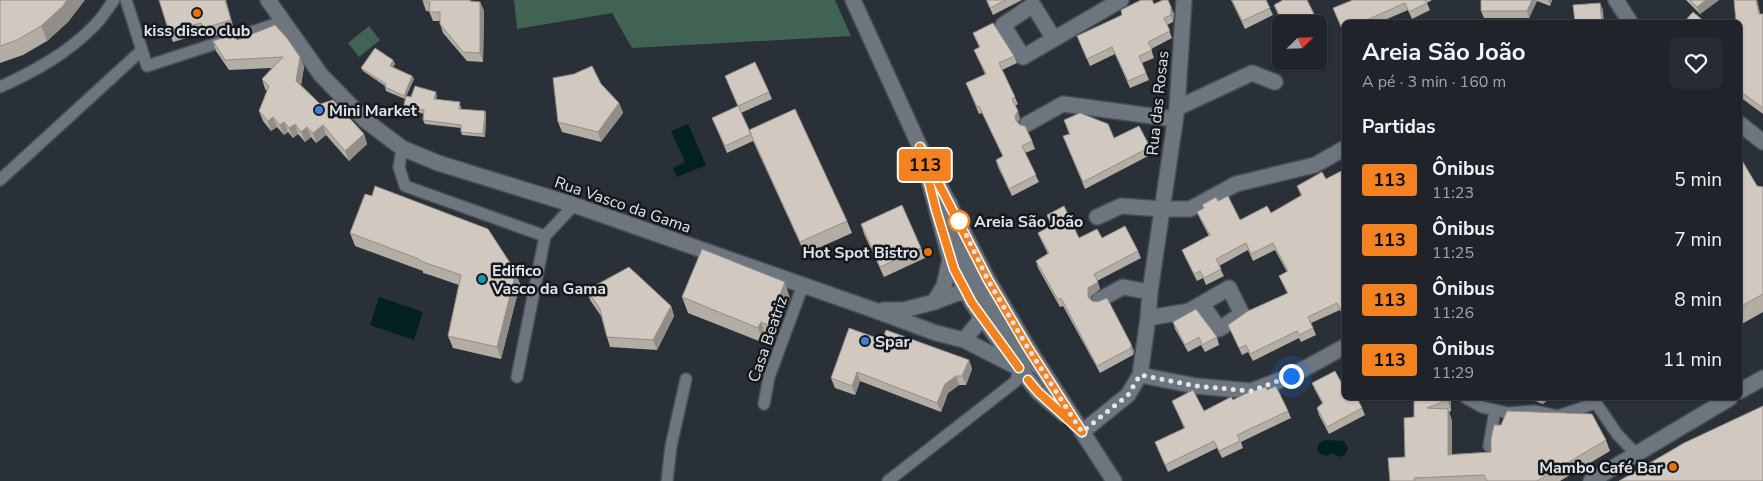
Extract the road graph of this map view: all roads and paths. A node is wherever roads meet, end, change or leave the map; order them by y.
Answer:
1 (114, 0) edge
2 (126, 0) edge
3 (268, 0) edge
4 (853, 0) edge
5 (1121, 0) edge
6 (1184, 0) edge
7 (1616, 0) edge
8 (1629, 20) edge
9 (282, 22) junction
10 (1054, 39) dead end
11 (142, 50) junction
12 (1275, 82) dead end
13 (0, 87) edge
14 (1175, 114) junction
15 (1027, 124) dead end
16 (1742, 126) edge
17 (1763, 142) edge
18 (920, 147) junction
19 (402, 148) junction
20 (1342, 150) edge
21 (0, 180) edge
22 (950, 203) junction
23 (574, 205) junction
24 (1162, 210) junction
25 (1097, 217) dead end
26 (545, 236) junction
27 (950, 259) junction
28 (803, 285) junction
29 (1150, 292) junction
30 (973, 294) junction
31 (1099, 300) edge
32 (934, 302) junction
33 (1202, 304) dead end
34 (874, 310) junction
35 (981, 315) junction
36 (1148, 318) junction
37 (964, 340) junction
38 (1342, 348) edge
39 (1040, 366) junction
40 (1019, 368) junction
41 (1140, 375) junction
42 (517, 376) dead end
43 (1763, 378) edge
44 (686, 379) dead end
45 (1742, 390) edge
46 (1470, 400) edge
47 (1593, 400) edge
48 (1727, 400) edge
49 (764, 404) dead end
50 (1495, 410) junction
51 (1082, 432) junction
52 (1489, 446) edge
53 (1636, 454) junction
54 (667, 481) edge
55 (888, 481) edge
56 (1114, 481) edge
57 (1591, 481) edge

1 - 13 lane
2 - 11 lane
3 - 9 street, Rua Vasco da Gama
4 - 18 street
5 - 10 street
6 - 14 street, Rua das Rosas
7 - 8 street
9 - 11 lane
9 - 19 street, Rua Vasco da Gama
11 - 21 lane
12 - 14 street
14 - 15 street
14 - 24 street, Rua das Rosas
16 - 17 street
18 - 22 street
18 - 27 street
19 - 23 street, Rua Vasco da Gama
19 - 26 lane
20 - 24 street
22 - 30 street
22 - 39 street
23 - 26 lane
23 - 28 street, Rua Vasco da Gama
24 - 25 street
24 - 29 street, Rua das Rosas
26 - 42 lane
27 - 30 street
27 - 32 street
28 - 34 street, Rua Vasco da Gama
28 - 49 lane, Casa Beatriz
29 - 31 street
29 - 36 street, Rua das Rosas
30 - 32 street
30 - 35 street
30 - 39 street
32 - 34 street
33 - 36 street
34 - 37 street, Rua Vasco da Gama
35 - 37 street
35 - 40 street
36 - 41 street, Rua das Rosas
37 - 40 street, Rua Vasco da Gama
38 - 41 street
39 - 51 street
40 - 51 street
40 - 55 lane
41 - 51 street, Rua das Rosas
43 - 45 street
44 - 54 lane
46 - 50 lane
47 - 50 lane
47 - 53 lane
48 - 53 street
50 - 52 lane
51 - 56 street
53 - 57 street

